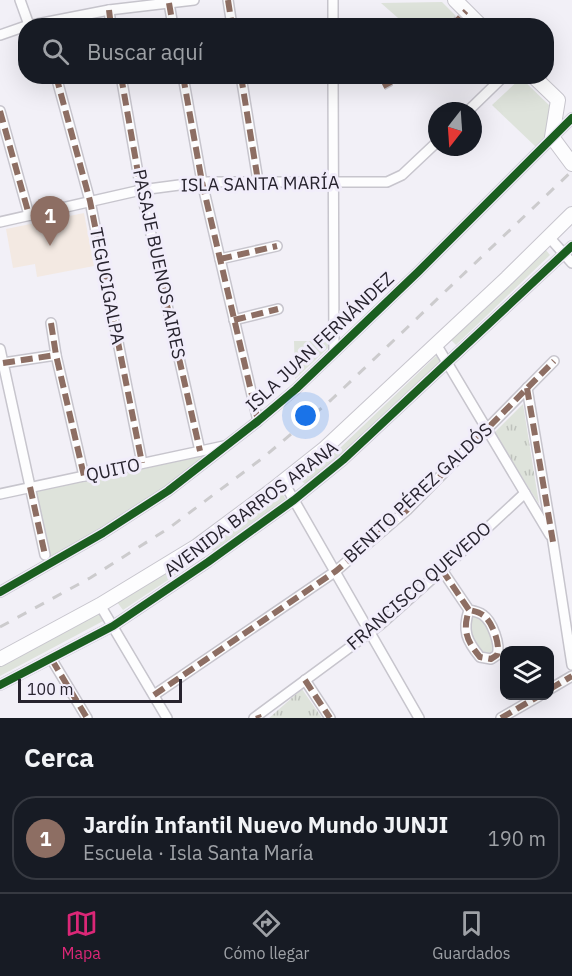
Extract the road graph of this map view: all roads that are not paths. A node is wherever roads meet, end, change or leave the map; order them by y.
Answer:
1 (20, 0) edge
2 (194, 0) edge
3 (228, 0) edge
4 (333, 0) edge
5 (455, 0) edge
6 (169, 3) junction
7 (109, 10) junction
8 (25, 18) edge
9 (70, 18) edge
10 (110, 18) edge
11 (172, 18) edge
12 (231, 18) edge
13 (333, 18) edge
14 (473, 18) edge
15 (18, 28) edge
16 (0, 35) edge
17 (58, 84) edge
18 (122, 84) edge
19 (184, 84) edge
20 (242, 84) edge
21 (333, 84) edge
22 (496, 84) edge
23 (541, 84) edge
24 (477, 102) edge
25 (0, 111) edge
26 (572, 118) edge
27 (552, 137) junction
28 (428, 150) edge
29 (572, 164) edge
30 (258, 181) junction
31 (202, 182) junction
32 (333, 183) junction
33 (141, 190) junction
34 (90, 201) junction
35 (572, 214) edge
36 (29, 215) junction
37 (0, 222) edge
38 (549, 237) junction
39 (277, 246) dead end
40 (572, 246) edge
41 (563, 254) junction
42 (220, 259) junction
43 (572, 263) edge
44 (278, 309) dead end
45 (234, 320) junction
46 (51, 323) dead end
47 (436, 344) junction
48 (0, 349) edge
49 (334, 351) junction
50 (56, 355) junction
51 (554, 362) dead end
52 (3, 363) junction
53 (448, 363) junction
54 (527, 388) junction
55 (258, 421) junction
56 (487, 429) junction
57 (226, 446) junction
58 (200, 451) junction
59 (142, 463) junction
60 (84, 476) junction
61 (283, 481) junction
62 (30, 487) junction
63 (525, 493) junction
64 (0, 494) edge
65 (294, 500) junction
66 (553, 542) junction
67 (197, 546) junction
68 (45, 555) dead end
69 (208, 562) junction
70 (442, 570) junction
71 (336, 571) junction
72 (0, 592) edge
73 (100, 605) junction
74 (469, 610) junction
75 (113, 626) junction
76 (369, 632) junction
77 (0, 659) edge
78 (52, 660) junction
79 (572, 665) edge
80 (572, 676) edge
81 (305, 680) junction
82 (0, 685) edge
83 (554, 686) edge
84 (154, 695) junction
85 (532, 700) edge
86 (257, 717) edge
87 (87, 718) edge
88 (167, 718) edge
89 (330, 718) edge
90 (419, 718) edge
91 (501, 718) edge

1 - 8 street
2 - 6 street
3 - 12 street
4 - 13 street
5 - 14 main road
6 - 7 street
6 - 11 street
7 - 9 street
7 - 10 street
15 - 16 street
17 - 34 street, TEGUCIGALPA
18 - 33 street, PASAJE BUENOS AIRES
19 - 31 street
20 - 30 street
21 - 32 street
22 - 24 street
23 - 27 main road
25 - 36 street
26 - 27 street, ISLA JUAN FERNÁNDEZ
27 - 29 main road
27 - 49 street, ISLA JUAN FERNÁNDEZ
28 - 32 street, ISLA SANTA MARÍA
30 - 31 street, ISLA SANTA MARÍA
30 - 32 street, ISLA SANTA MARÍA
31 - 33 street, ISLA SANTA MARÍA
31 - 42 street
32 - 49 street
33 - 34 street, ISLA SANTA MARÍA
33 - 58 street, PASAJE BUENOS AIRES
34 - 36 street, ISLA SANTA MARÍA
34 - 59 street, TEGUCIGALPA
35 - 38 main road, AVENIDA BARROS ARANA
36 - 37 street, ISLA SANTA MARÍA
38 - 41 street
38 - 47 main road, AVENIDA BARROS ARANA
39 - 42 street
40 - 41 street, AVENIDA BARROS ARANA
41 - 43 street
41 - 53 street, AVENIDA BARROS ARANA
42 - 45 street
44 - 45 street
45 - 55 street
46 - 50 street
47 - 53 street
47 - 61 main road, AVENIDA BARROS ARANA
48 - 52 street
49 - 55 street, ISLA JUAN FERNÁNDEZ
50 - 52 street
50 - 60 street
51 - 54 street, BENITO PÉREZ GALDÓS
52 - 62 street
53 - 56 street
53 - 65 street, AVENIDA BARROS ARANA
54 - 56 street, BENITO PÉREZ GALDÓS
54 - 66 street
55 - 57 street, ISLA JUAN FERNÁNDEZ
56 - 63 street
56 - 71 street, BENITO PÉREZ GALDÓS
57 - 58 street, QUITO
57 - 72 street, ISLA JUAN FERNÁNDEZ
58 - 59 street, QUITO
59 - 60 street, QUITO
60 - 62 street, QUITO
61 - 65 street
61 - 67 main road, AVENIDA BARROS ARANA
62 - 64 street, QUITO
62 - 68 street
63 - 66 street
63 - 70 street, FRANCISCO QUEVEDO
65 - 69 street, AVENIDA BARROS ARANA
65 - 71 street
66 - 79 street
67 - 69 street, AVENIDA BARROS ARANA
67 - 73 main road, AVENIDA BARROS ARANA
69 - 75 street, AVENIDA BARROS ARANA
70 - 74 street
70 - 76 street, FRANCISCO QUEVEDO
71 - 76 street
71 - 84 street, BENITO PÉREZ GALDÓS
73 - 75 street
73 - 77 main road, AVENIDA BARROS ARANA
74 - 74 street
75 - 78 street, AVENIDA BARROS ARANA
75 - 84 street
76 - 81 street, FRANCISCO QUEVEDO
76 - 90 street
78 - 82 street, AVENIDA BARROS ARANA
78 - 87 street
80 - 83 street
81 - 86 street, FRANCISCO QUEVEDO
81 - 89 street
84 - 88 street
85 - 91 street

